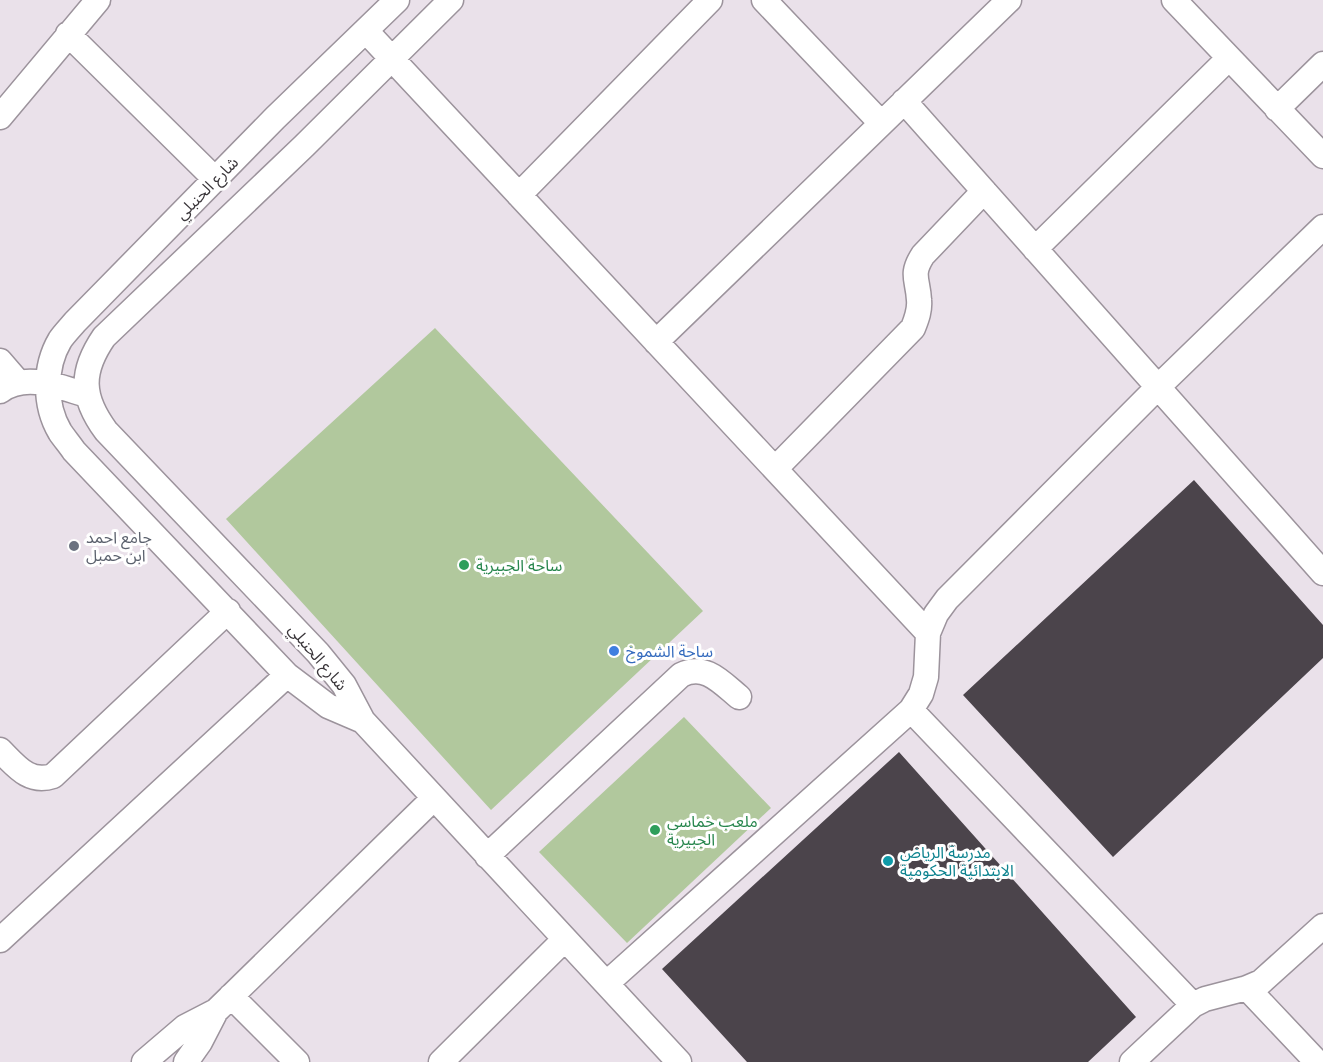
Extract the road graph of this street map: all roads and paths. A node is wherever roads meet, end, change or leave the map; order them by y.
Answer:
1 (98, 0) edge
2 (397, 0) edge
3 (451, 0) edge
4 (710, 0) edge
5 (764, 0) edge
6 (1009, 0) edge
7 (1174, 0) edge
8 (366, 31) junction
9 (68, 34) junction
10 (1229, 58) junction
11 (392, 59) junction
12 (1323, 64) edge
13 (904, 101) junction
14 (1277, 109) junction
15 (0, 117) edge
16 (276, 118) junction
17 (881, 123) junction
18 (304, 146) junction
19 (1323, 156) edge
20 (215, 179) junction
21 (984, 191) junction
22 (519, 195) junction
23 (1323, 227) edge
24 (1035, 249) junction
25 (656, 342) junction
26 (0, 361) edge
27 (47, 384) junction
28 (10, 387) edge
29 (1158, 387) junction
30 (87, 395) junction
31 (775, 469) junction
32 (224, 555) junction
33 (1323, 573) edge
34 (199, 581) junction
35 (228, 611) junction
36 (928, 633) junction
37 (287, 675) junction
38 (739, 697) dead end
39 (911, 710) junction
40 (363, 721) junction
41 (1, 753) edge
42 (434, 798) junction
43 (487, 856) junction
44 (1323, 926) edge
45 (565, 939) junction
46 (0, 940) edge
47 (607, 983) junction
48 (1247, 988) junction
49 (223, 1004) junction
50 (1193, 1005) junction
51 (144, 1062) edge
52 (186, 1062) edge
53 (297, 1062) edge
54 (441, 1062) edge
55 (679, 1062) edge
56 (1132, 1062) edge
57 (1317, 1062) edge

1 - 9 street
2 - 8 street, شارع الحنبلي
3 - 11 street, شارع الحنبلي
4 - 22 street
5 - 17 street
6 - 13 street
7 - 10 street
8 - 11 street
8 - 16 street, شارع الحنبلي
9 - 15 street
9 - 20 street
10 - 14 street
10 - 24 street
11 - 18 street, شارع الحنبلي
11 - 22 street
12 - 14 street
13 - 17 street
13 - 21 street
14 - 19 street
16 - 18 street
16 - 20 street, شارع الحنبلي
17 - 25 street
18 - 30 street, شارع الحنبلي
20 - 27 street, شارع الحنبلي
21 - 24 street
21 - 31 street
22 - 25 street
23 - 29 street
24 - 29 street
25 - 31 street
26 - 28 street
27 - 28 street
27 - 30 street
27 - 34 street, شارع الحنبلي
29 - 33 street
29 - 36 street
30 - 32 street, شارع الحنبلي
31 - 36 street
32 - 34 street
32 - 40 street, شارع الحنبلي
34 - 35 street, شارع الحنبلي
35 - 37 street, شارع الحنبلي
35 - 41 street
36 - 39 street
37 - 40 street, شارع الحنبلي
37 - 46 street
38 - 43 street
39 - 47 street
39 - 50 street
40 - 42 street
42 - 43 street
42 - 49 street
43 - 45 street
44 - 48 street
45 - 47 street
45 - 54 street
47 - 55 street
48 - 50 street
48 - 57 street
49 - 51 street
49 - 52 street
49 - 53 street
50 - 56 street

